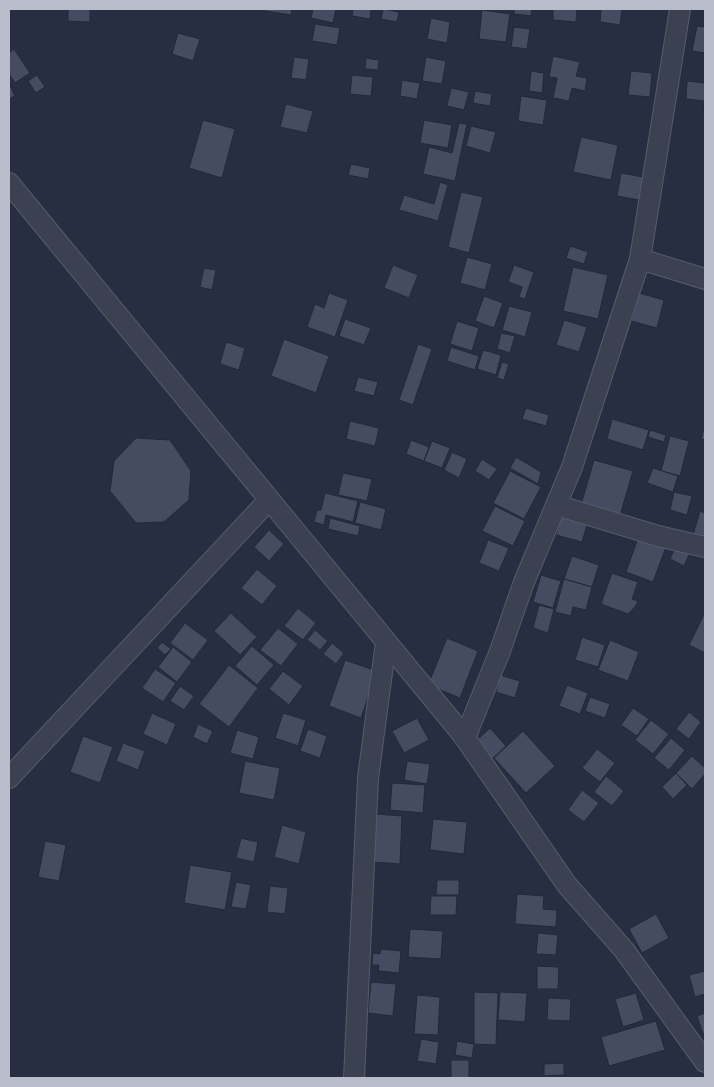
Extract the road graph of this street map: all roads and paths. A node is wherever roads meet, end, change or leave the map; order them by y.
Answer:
1 (680, 9) edge
2 (9, 183) edge
3 (640, 260) junction
4 (705, 279) edge
5 (268, 501) junction
6 (556, 505) junction
7 (705, 547) edge
8 (386, 642) junction
9 (465, 738) junction
10 (9, 778) edge
11 (705, 1062) edge
12 (354, 1078) edge

1 - 3 street
2 - 5 street
3 - 4 street
3 - 6 street
5 - 8 street
5 - 10 street
6 - 7 street
6 - 9 street
8 - 9 street
8 - 12 street
9 - 11 street

